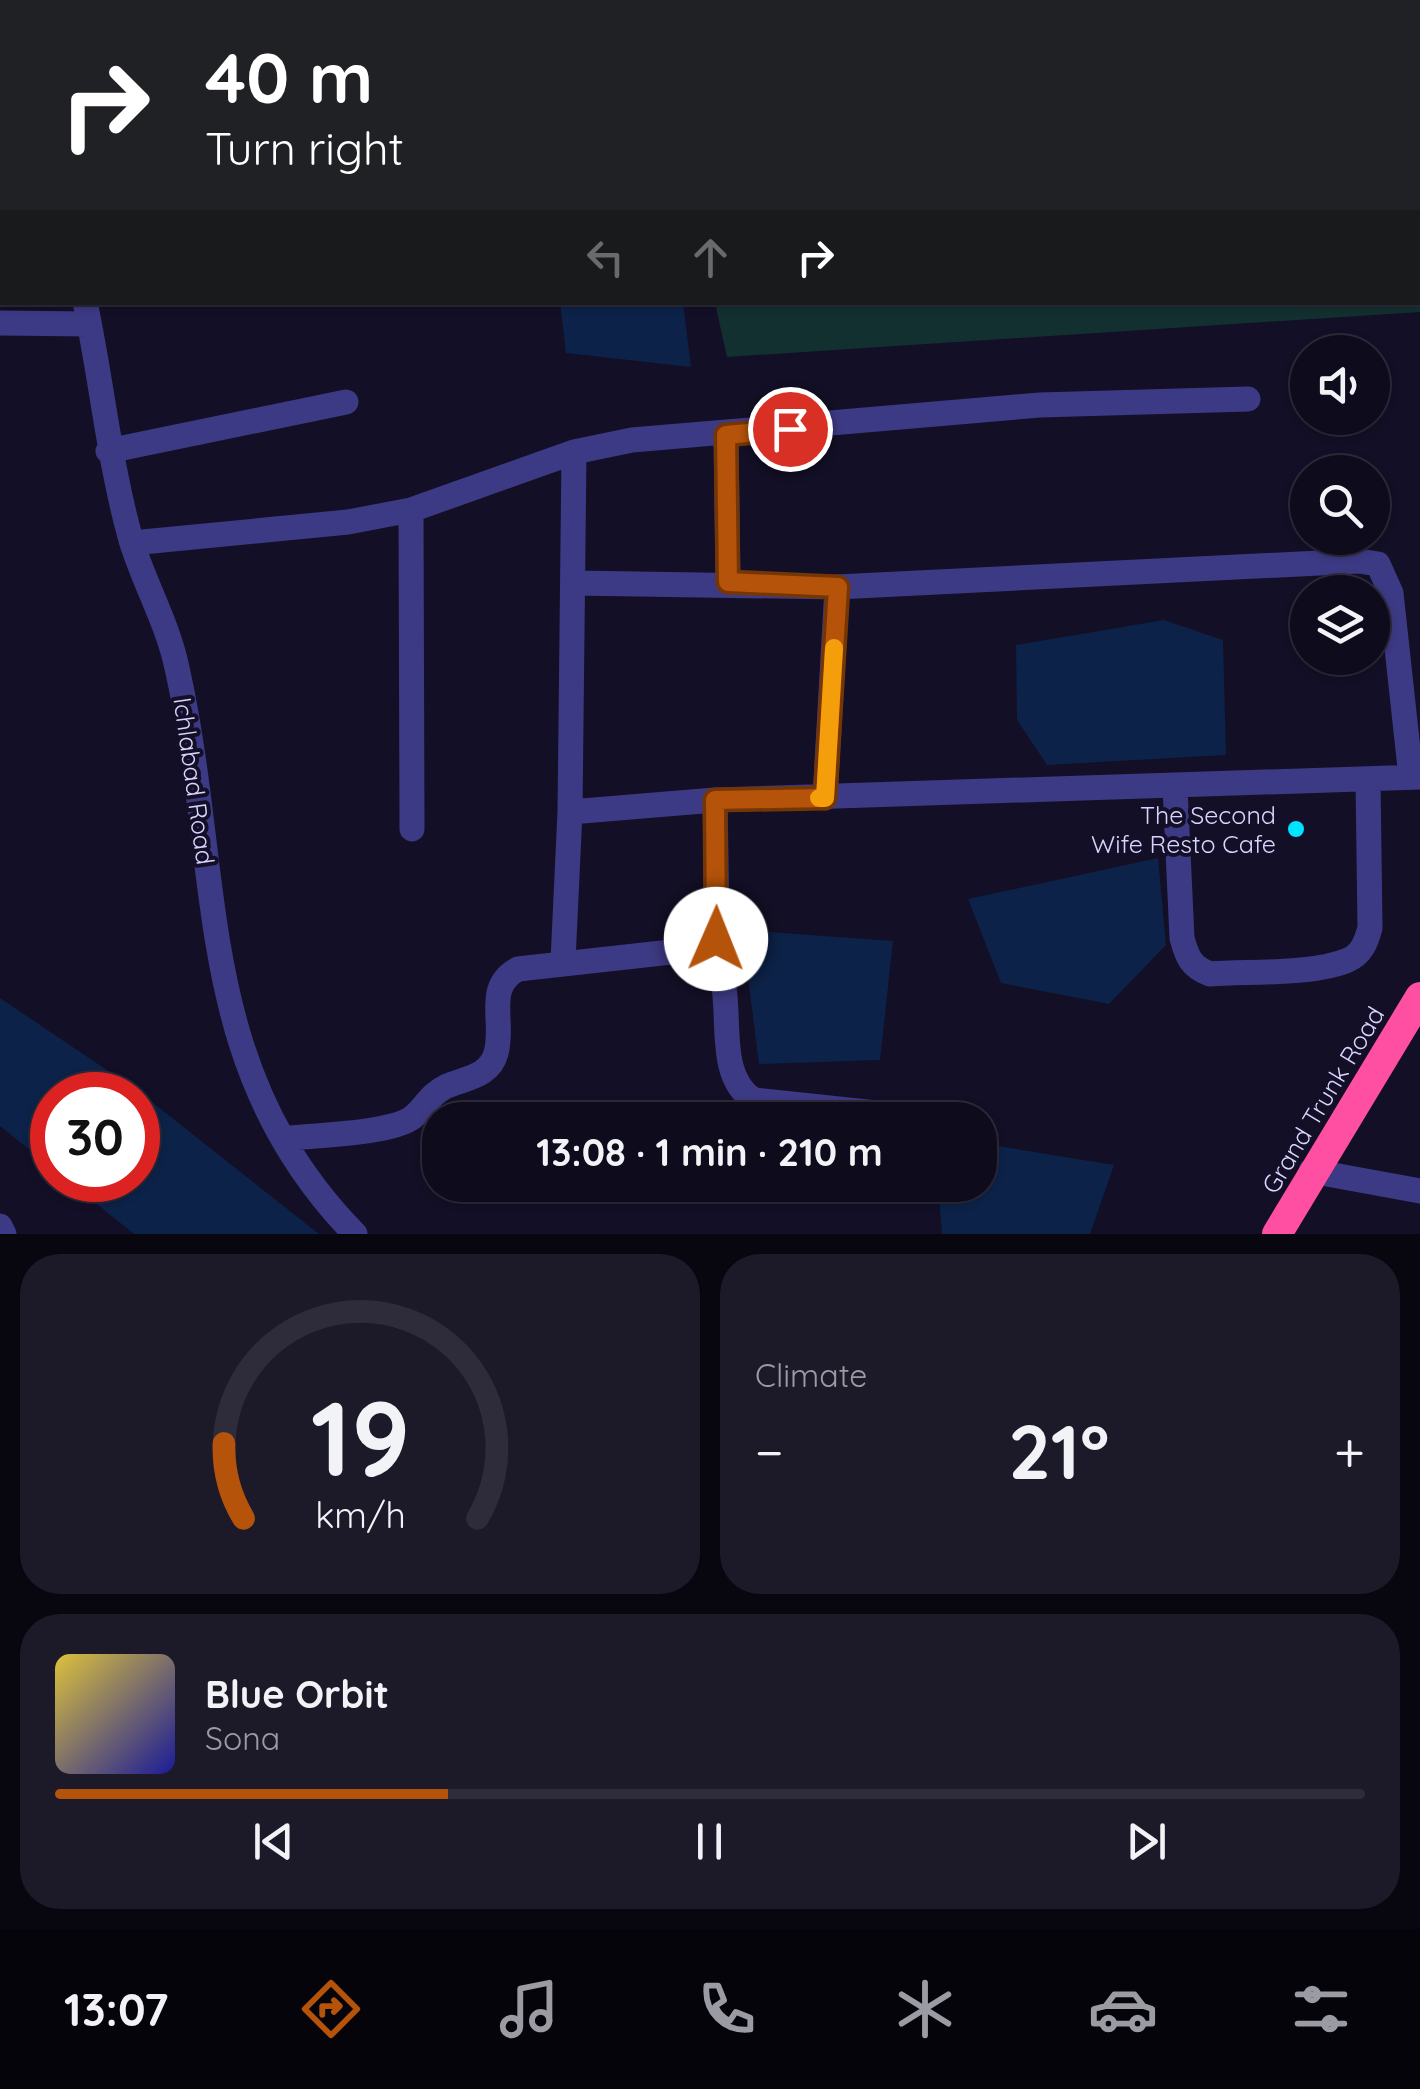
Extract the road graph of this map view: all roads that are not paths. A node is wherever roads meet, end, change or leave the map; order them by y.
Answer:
1 (87, 313) edge
2 (0, 323) edge
3 (1248, 399) dead end
4 (346, 402) dead end
5 (726, 435) junction
6 (108, 452) junction
7 (574, 452) junction
8 (411, 510) junction
9 (132, 543) junction
10 (574, 582) junction
11 (728, 582) junction
12 (838, 587) junction
13 (1416, 777) edge
14 (1368, 780) junction
15 (1176, 787) junction
16 (825, 798) junction
17 (715, 800) junction
18 (570, 812) junction
19 (412, 829) dead end
20 (707, 948) junction
21 (563, 961) junction
22 (1420, 997) edge
23 (773, 1102) edge
24 (283, 1139) junction
25 (1311, 1170) junction
26 (1420, 1191) edge
27 (0, 1226) edge
28 (4, 1234) edge
29 (355, 1234) edge
30 (1277, 1234) edge

1 - 2 street
1 - 6 street, Ichlabad Road
3 - 5 street
4 - 6 street
5 - 7 street
5 - 11 street
6 - 9 street, Ichlabad Road
7 - 8 street
7 - 10 street
8 - 9 street
8 - 19 street
9 - 24 street, Ichlabad Road
10 - 11 street
10 - 18 street
11 - 12 street
12 - 13 street
12 - 16 street
13 - 14 street
14 - 15 street
14 - 15 street
15 - 16 street
16 - 17 street
17 - 18 street
17 - 20 street
18 - 21 street
20 - 21 street
20 - 23 street
21 - 24 street
22 - 25 highway, Grand Trunk Road
24 - 29 street, Ichlabad Road
25 - 26 street
25 - 30 highway, Grand Trunk Road
27 - 28 street

